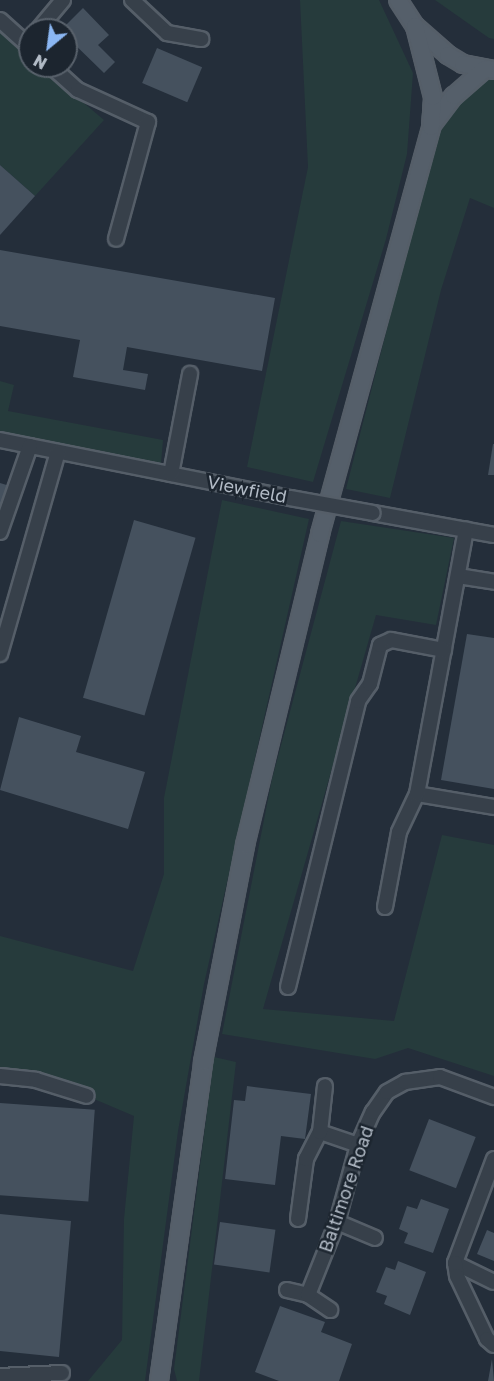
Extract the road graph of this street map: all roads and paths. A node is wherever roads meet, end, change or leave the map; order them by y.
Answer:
1 (63, 0) edge
2 (132, 0) edge
3 (398, 0) edge
4 (48, 18) edge
5 (0, 20) edge
6 (415, 26) junction
7 (18, 35) edge
8 (201, 39) dead end
9 (490, 70) edge
10 (64, 78) edge
11 (431, 127) junction
12 (116, 239) dead end
13 (190, 374) dead end
14 (0, 440) edge
15 (30, 446) junction
16 (58, 452) junction
17 (171, 474) junction
18 (466, 530) junction
19 (0, 532) edge
20 (494, 535) edge
21 (458, 576) junction
22 (494, 582) edge
23 (444, 650) junction
24 (0, 654) edge
25 (417, 794) junction
26 (494, 807) edge
27 (385, 907) dead end
28 (288, 987) dead end
29 (0, 1076) edge
30 (325, 1086) dead end
31 (87, 1096) dead end
32 (494, 1097) edge
33 (320, 1132) junction
34 (358, 1145) junction
35 (494, 1159) edge
36 (298, 1219) dead end
37 (337, 1222) junction
38 (375, 1238) dead end
39 (455, 1263) junction
40 (494, 1282) edge
41 (287, 1290) dead end
42 (308, 1295) junction
43 (330, 1310) dead end
44 (494, 1345) edge
45 (62, 1373) dead end
46 (0, 1376) edge
47 (163, 1377) edge

1 - 4 street
2 - 8 street
3 - 6 main road
5 - 7 street
6 - 9 main road
6 - 11 main road
9 - 11 main road
10 - 12 street
11 - 47 main road
13 - 17 street
14 - 15 street, Viewfield
15 - 16 street, Viewfield
15 - 19 street
16 - 17 street, Viewfield
16 - 24 street
17 - 18 street, Viewfield, bridge
18 - 20 street, Viewfield
18 - 21 street
21 - 22 street
21 - 23 street
23 - 25 street
23 - 28 street
25 - 26 street
25 - 27 street
29 - 31 street
30 - 33 street
32 - 34 street, Baltimore Road
33 - 34 street
33 - 36 street
34 - 37 street, Baltimore Road
35 - 39 street
37 - 38 street
37 - 42 street, Baltimore Road
39 - 40 street
39 - 44 street
41 - 42 street
42 - 43 street
45 - 46 street

